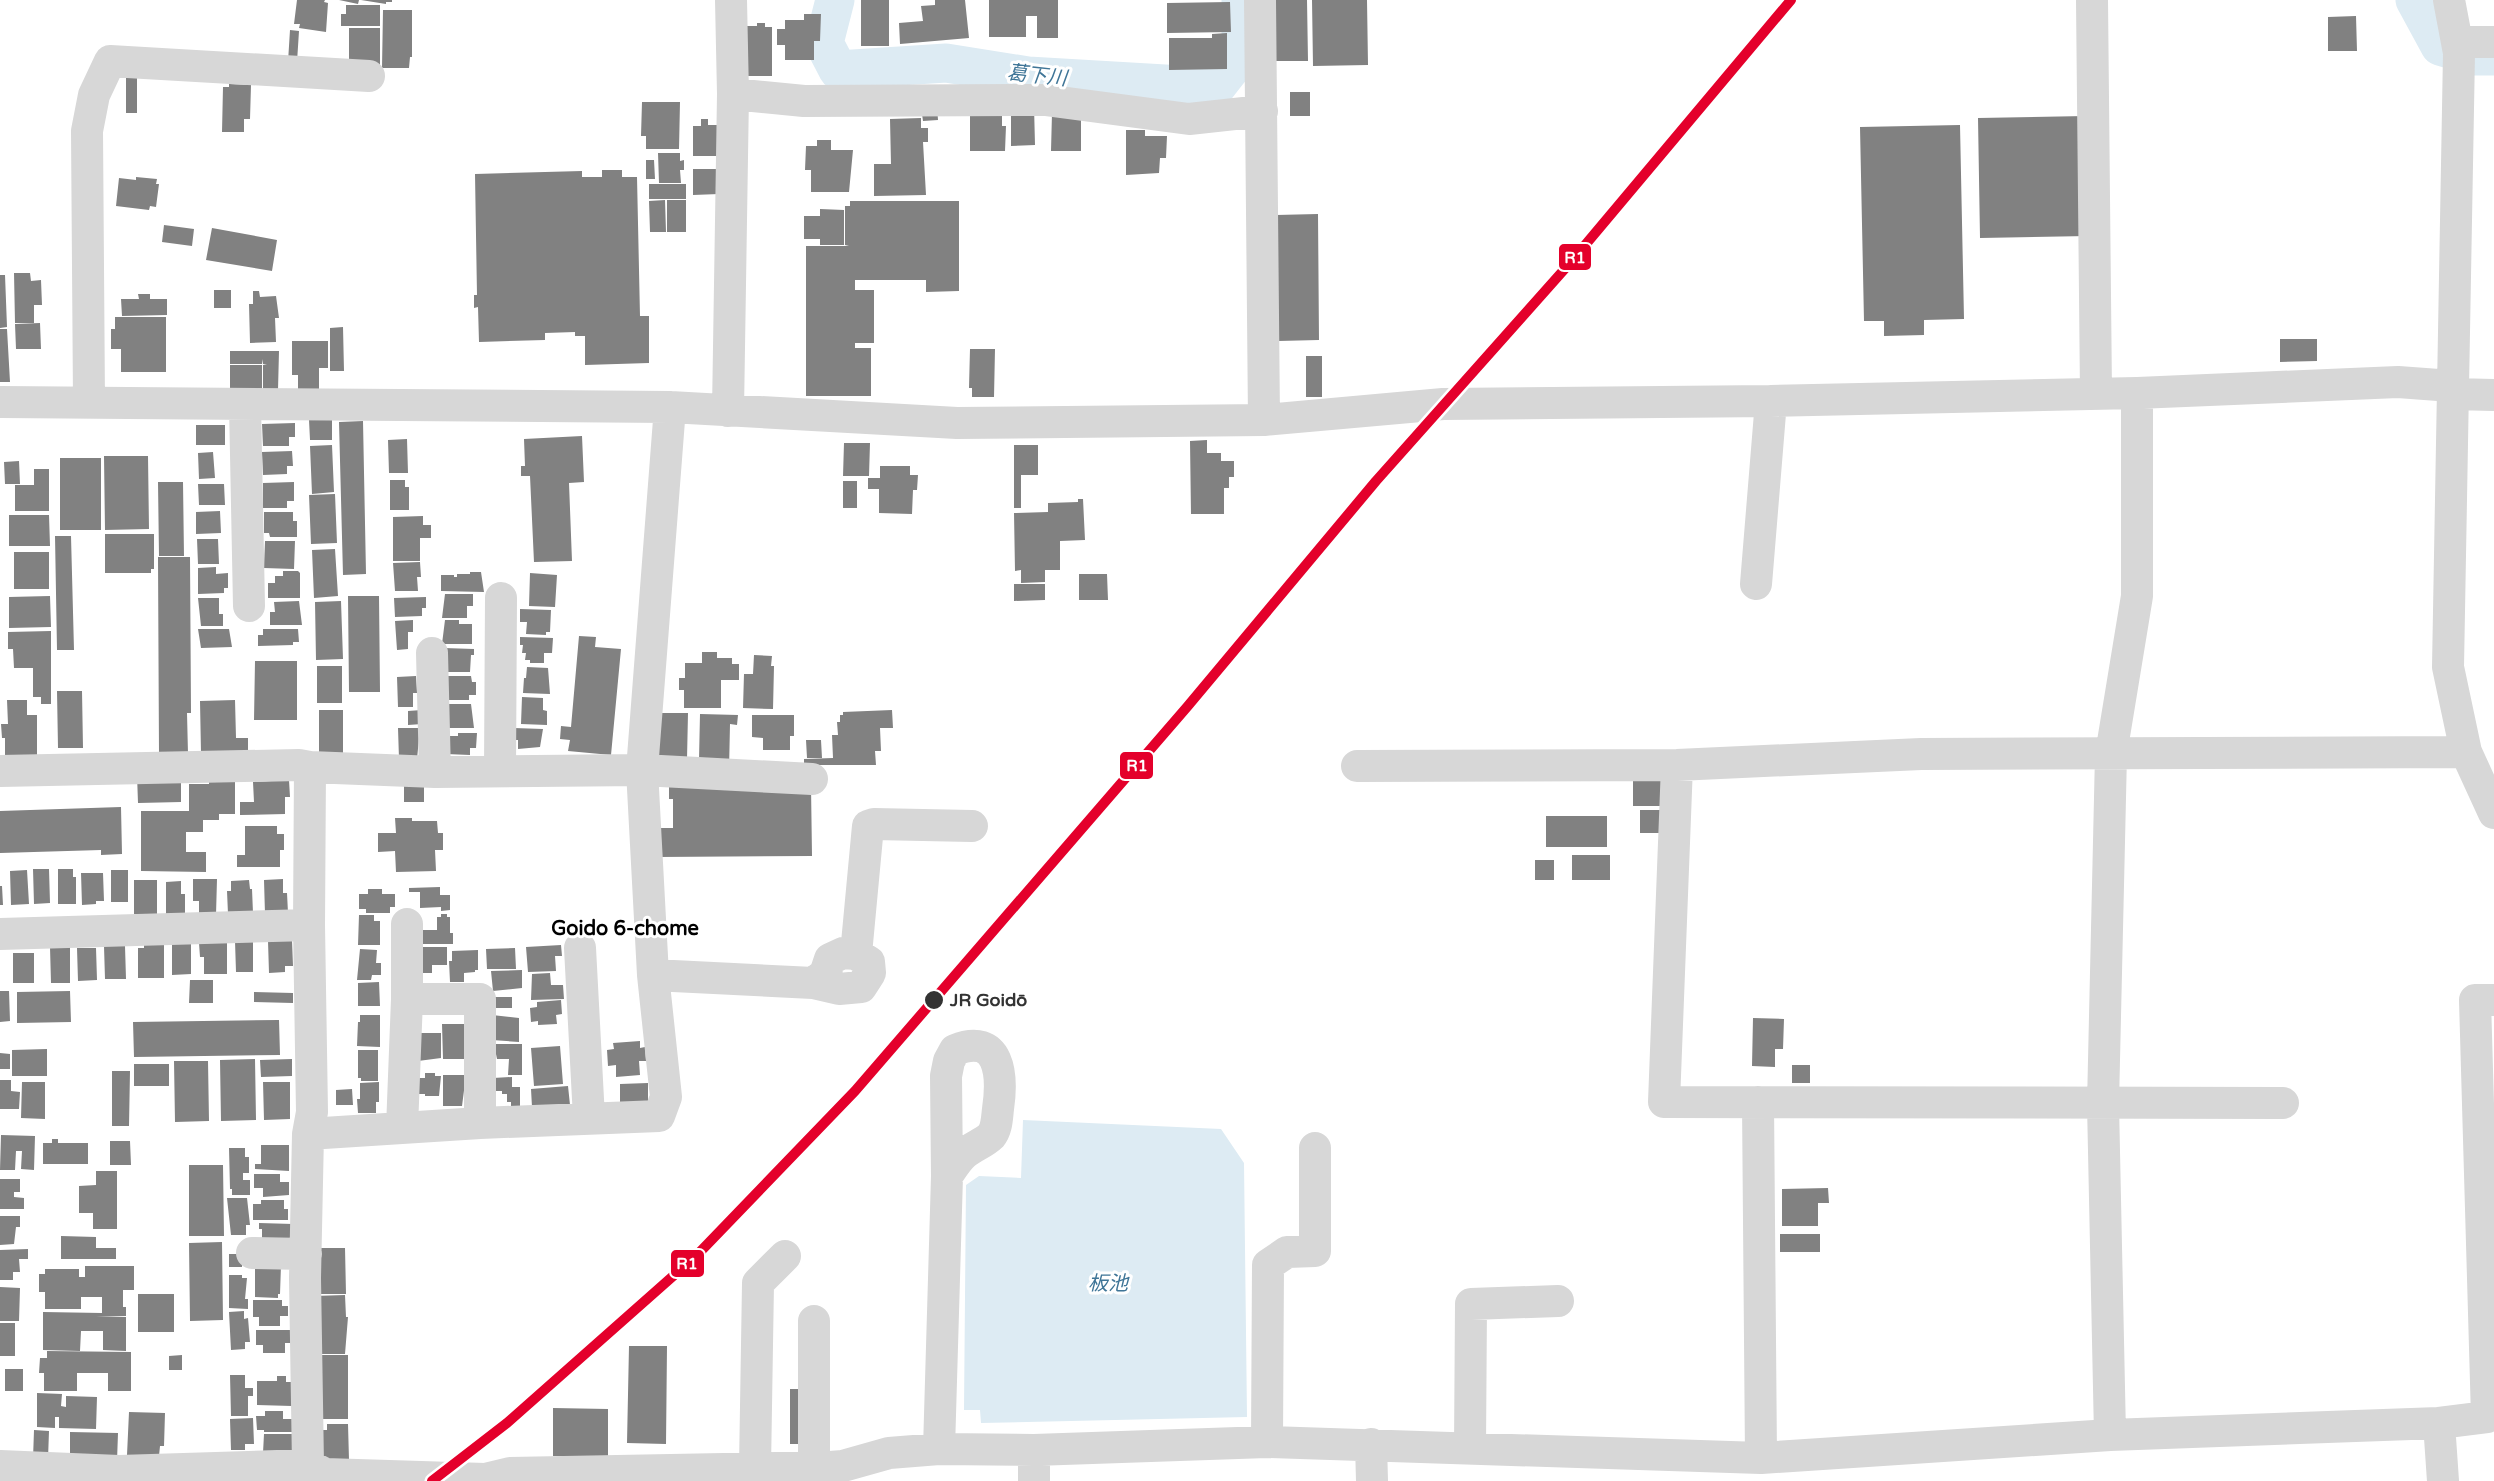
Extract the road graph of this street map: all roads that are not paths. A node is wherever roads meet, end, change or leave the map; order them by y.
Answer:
1 (731, 0) edge
2 (1260, 0) edge
3 (2092, 0) edge
4 (2449, 0) edge
5 (2457, 42) junction
6 (2494, 42) edge
7 (369, 76) dead end
8 (733, 94) junction
9 (1262, 111) junction
10 (2452, 390) junction
11 (2096, 393) junction
12 (2137, 393) junction
13 (2494, 395) edge
14 (1771, 401) junction
15 (0, 402) edge
16 (89, 402) junction
17 (245, 404) junction
18 (670, 407) junction
19 (728, 411) junction
20 (1264, 420) junction
21 (1756, 584) dead end
22 (501, 598) dead end
23 (249, 606) dead end
24 (432, 652) dead end
25 (2466, 752) junction
26 (2111, 754) junction
27 (1677, 765) junction
28 (1357, 766) dead end
29 (310, 767) junction
30 (500, 770) junction
31 (642, 770) junction
32 (0, 771) edge
33 (435, 772) junction
34 (812, 779) dead end
35 (2494, 813) edge
36 (972, 826) dead end
37 (407, 924) dead end
38 (309, 925) junction
39 (0, 934) edge
40 (580, 948) dead end
41 (653, 975) junction
42 (407, 999) junction
43 (2494, 1000) edge
44 (1758, 1102) junction
45 (2283, 1103) dead end
46 (2103, 1104) junction
47 (589, 1118) junction
48 (480, 1123) junction
49 (402, 1128) junction
50 (308, 1134) junction
51 (1315, 1148) dead end
52 (947, 1176) dead end
53 (252, 1253) dead end
54 (306, 1254) junction
55 (785, 1256) dead end
56 (1558, 1301) dead end
57 (814, 1321) dead end
58 (2491, 1417) edge
59 (2439, 1423) junction
60 (2110, 1435) junction
61 (1267, 1442) junction
62 (1371, 1444) junction
63 (1470, 1448) junction
64 (939, 1449) junction
65 (1034, 1450) junction
66 (1761, 1458) junction
67 (308, 1465) junction
68 (0, 1466) edge
69 (814, 1467) junction
70 (756, 1468) junction
71 (672, 1475) edge
72 (1034, 1481) edge
73 (1372, 1481) edge
74 (2443, 1481) edge

1 - 8 street
2 - 9 street
3 - 11 street
4 - 5 street
5 - 6 street
5 - 10 street
7 - 16 street
8 - 9 street
8 - 19 street
9 - 20 street
10 - 12 street
10 - 13 street
10 - 25 street
11 - 12 street
11 - 14 street
12 - 26 street
14 - 20 street
14 - 21 street
15 - 16 street
16 - 17 street
17 - 18 street
17 - 23 street
18 - 19 street
18 - 31 street
19 - 20 street
22 - 30 street
24 - 33 street
25 - 26 street
25 - 35 street
26 - 27 street
26 - 46 street
27 - 28 street
27 - 44 street
29 - 32 street
29 - 33 street
29 - 38 street
30 - 31 street
30 - 33 street
31 - 34 street
31 - 41 street
36 - 41 street
37 - 42 street
38 - 39 street
38 - 50 street
40 - 47 street
41 - 47 street
42 - 48 street
42 - 49 street
43 - 58 street
44 - 46 street
44 - 66 street
45 - 46 street
46 - 60 street
47 - 48 street
48 - 49 street
49 - 50 street
50 - 54 street
51 - 61 street
52 - 64 street
53 - 54 street
54 - 67 street
55 - 70 street
56 - 63 street
57 - 69 street
58 - 59 street
59 - 60 street
59 - 74 street
60 - 66 street
61 - 62 street
61 - 65 street
62 - 63 street
62 - 73 street
63 - 66 street
64 - 65 street
64 - 69 street
65 - 72 street
67 - 68 street
67 - 71 street
69 - 70 street
70 - 71 street

